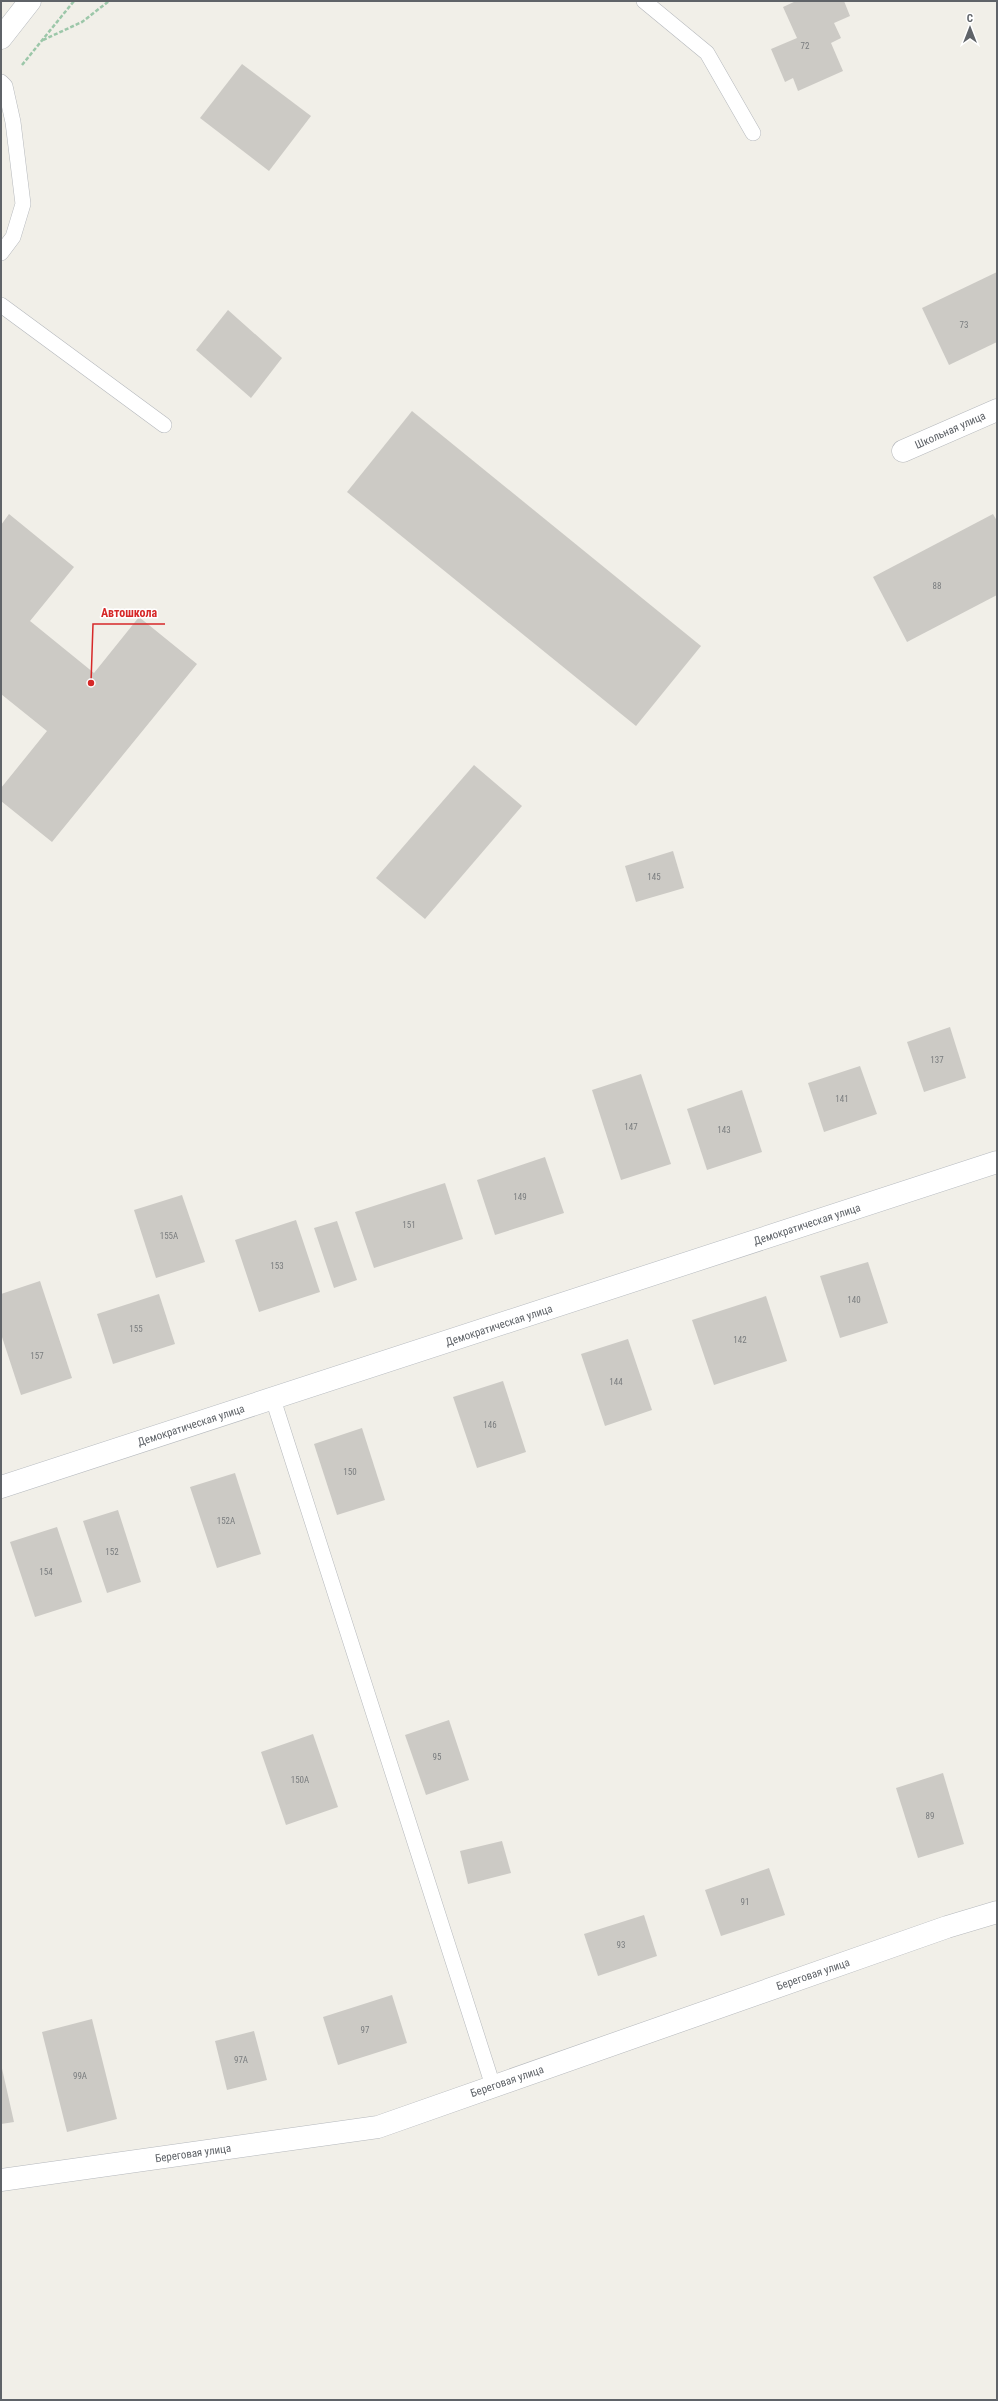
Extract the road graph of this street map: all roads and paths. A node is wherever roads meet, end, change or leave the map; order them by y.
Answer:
1 (30, 1) edge
2 (74, 1) edge
3 (109, 1) edge
4 (644, 1) edge
5 (1, 38) edge
6 (42, 40) junction
7 (3, 84) edge
8 (753, 133) dead end
9 (1, 253) edge
10 (1, 305) edge
11 (997, 410) edge
12 (164, 425) dead end
13 (903, 451) dead end
14 (997, 1162) edge
15 (273, 1398) junction
16 (1, 1488) edge
17 (997, 1912) edge
18 (493, 2086) junction
19 (1, 2180) edge

1 - 5 street
2 - 6 path
3 - 6 path
4 - 8 lane
6 - 7 path
7 - 9 lane
10 - 12 lane
11 - 13 street, Школьная улица
14 - 15 street, Демократическая улица
15 - 16 street, Демократическая улица
15 - 18 lane
17 - 18 street, Береговая улица
18 - 19 street, Береговая улица

